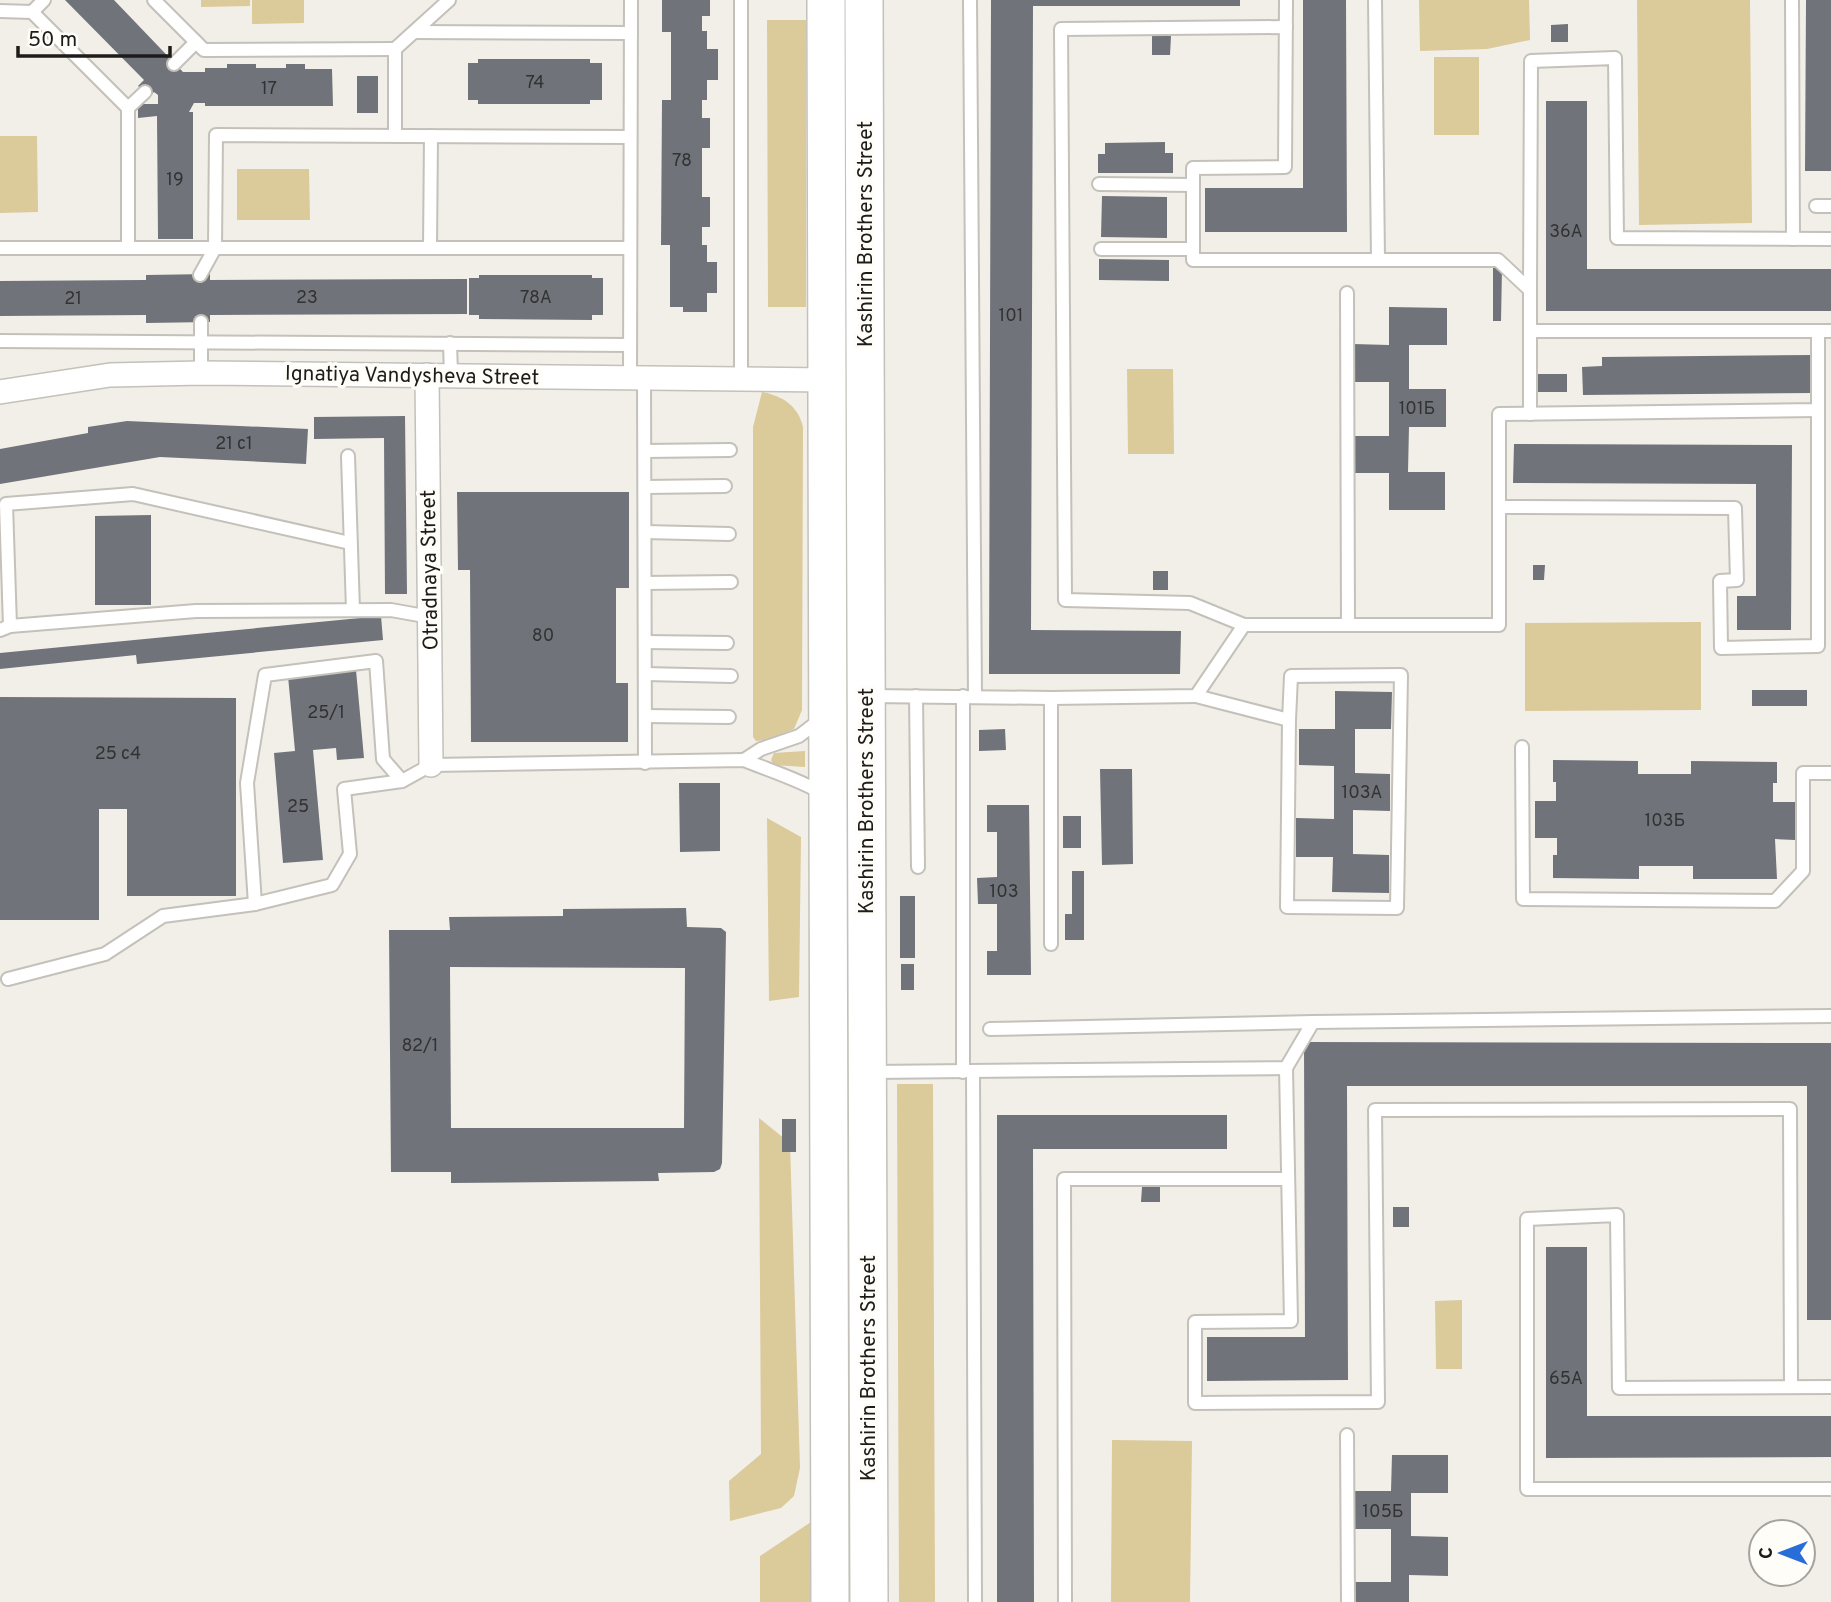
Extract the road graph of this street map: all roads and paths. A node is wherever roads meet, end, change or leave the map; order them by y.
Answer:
1 (44, 0) edge
2 (154, 0) edge
3 (449, 0) edge
4 (631, 0) edge
5 (741, 0) edge
6 (826, 0) edge
7 (864, 0) edge
8 (970, 0) edge
9 (1286, 0) edge
10 (1376, 0) edge
11 (1791, 0) edge
12 (0, 11) edge
13 (32, 12) junction
14 (1286, 27) junction
15 (414, 32) junction
16 (631, 33) junction
17 (196, 42) junction
18 (395, 49) junction
19 (174, 64) dead end
20 (145, 92) dead end
21 (128, 108) junction
22 (395, 136) junction
23 (431, 136) junction
24 (630, 137) junction
25 (1099, 184) dead end
26 (1193, 186) junction
27 (1816, 206) dead end
28 (1831, 206) edge
29 (1793, 239) junction
30 (1831, 239) edge
31 (0, 248) edge
32 (128, 248) junction
33 (215, 248) junction
34 (430, 248) junction
35 (630, 248) junction
36 (1101, 249) dead end
37 (1192, 249) junction
38 (1378, 260) junction
39 (200, 275) dead end
40 (1530, 290) junction
41 (1348, 293) dead end
42 (201, 322) dead end
43 (1530, 331) junction
44 (1824, 331) edge
45 (0, 341) edge
46 (201, 342) junction
47 (450, 343) junction
48 (630, 345) junction
49 (201, 373) junction
50 (427, 375) junction
51 (451, 375) junction
52 (637, 377) junction
53 (741, 379) junction
54 (826, 380) junction
55 (0, 392) edge
56 (1818, 410) junction
57 (1530, 414) junction
58 (730, 450) dead end
59 (645, 452) junction
60 (348, 456) dead end
61 (725, 486) dead end
62 (645, 487) junction
63 (1499, 507) junction
64 (645, 532) junction
65 (729, 534) dead end
66 (350, 543) junction
67 (732, 582) dead end
68 (645, 583) junction
69 (353, 610) junction
70 (430, 617) junction
71 (1244, 625) junction
72 (1348, 625) junction
73 (5, 628) edge
74 (645, 642) junction
75 (727, 643) dead end
76 (645, 674) junction
77 (732, 676) dead end
78 (866, 696) junction
79 (916, 696) junction
80 (969, 696) junction
81 (1196, 696) junction
82 (1051, 698) junction
83 (827, 715) junction
84 (645, 716) junction
85 (729, 717) dead end
86 (1289, 720) junction
87 (1522, 747) dead end
88 (744, 760) junction
89 (645, 763) junction
90 (431, 765) junction
91 (1831, 773) edge
92 (402, 780) junction
93 (827, 796) junction
94 (918, 867) dead end
95 (255, 904) junction
96 (1051, 944) dead end
97 (8, 979) dead end
98 (1831, 1016) edge
99 (1313, 1022) junction
100 (990, 1029) dead end
101 (1286, 1068) junction
102 (847, 1072) junction
103 (968, 1072) junction
104 (1288, 1180) junction
105 (1791, 1387) junction
106 (1831, 1387) edge
107 (1348, 1435) dead end
108 (1831, 1489) edge
109 (830, 1602) edge
110 (869, 1602) edge
111 (975, 1602) edge
112 (1065, 1602) edge
113 (1348, 1602) edge

1 - 13 lane
2 - 17 lane
3 - 15 lane
4 - 16 lane
5 - 53 lane
6 - 54 main road, Kashirin Brothers Street
7 - 78 main road, Kashirin Brothers Street
8 - 80 lane
9 - 14 lane
10 - 38 lane
11 - 29 lane
12 - 13 lane
13 - 21 lane
14 - 26 lane
14 - 71 lane
15 - 16 lane
15 - 18 lane
16 - 24 lane
17 - 18 lane
17 - 19 lane
18 - 22 lane
20 - 21 lane
21 - 32 lane
22 - 23 lane
22 - 33 lane
23 - 24 lane
23 - 34 lane
24 - 35 lane
25 - 26 lane
26 - 37 lane
27 - 28 lane
29 - 30 lane
29 - 40 lane
31 - 32 lane
32 - 33 lane
33 - 34 lane
33 - 39 lane
34 - 35 lane
35 - 48 lane
36 - 37 lane
37 - 38 lane
38 - 40 lane
40 - 43 lane
41 - 72 lane
42 - 46 lane
43 - 44 lane
43 - 57 lane
44 - 56 lane
45 - 46 lane
46 - 47 lane
46 - 49 lane
47 - 48 lane
47 - 51 lane
48 - 52 lane
49 - 50 street, Ignatiya Vandysheva Street
49 - 55 street, Ignatiya Vandysheva Street
50 - 51 street, Ignatiya Vandysheva Street
50 - 70 street, Otradnaya Street
51 - 52 street, Ignatiya Vandysheva Street
52 - 53 street, Ignatiya Vandysheva Street
52 - 59 lane
53 - 54 street, Ignatiya Vandysheva Street
54 - 83 main road, Kashirin Brothers Street
56 - 57 lane
56 - 63 lane
57 - 63 lane
58 - 59 lane
59 - 62 lane
60 - 66 lane
61 - 62 lane
62 - 64 lane
63 - 72 lane
64 - 65 lane
64 - 68 lane
66 - 69 lane
66 - 73 lane
67 - 68 lane
68 - 74 lane
69 - 70 lane
69 - 73 lane
70 - 90 street, Otradnaya Street
71 - 72 lane
71 - 81 lane
74 - 75 lane
74 - 76 lane
76 - 77 lane
76 - 84 lane
78 - 79 lane
78 - 102 main road, Kashirin Brothers Street
79 - 80 lane
79 - 94 lane
80 - 82 lane
80 - 103 lane
81 - 82 lane
81 - 86 lane
82 - 96 lane
83 - 88 lane
83 - 93 main road, Kashirin Brothers Street
84 - 85 lane
84 - 89 lane
86 - 86 lane
87 - 91 lane
88 - 89 lane
88 - 93 lane
89 - 90 lane
90 - 92 lane
92 - 95 lane
92 - 95 lane
93 - 102 main road, Kashirin Brothers Street
95 - 97 lane
98 - 99 lane
99 - 100 lane
99 - 101 lane
101 - 103 lane
101 - 104 lane
102 - 103 lane
102 - 109 main road, Kashirin Brothers Street
102 - 110 main road, Kashirin Brothers Street
103 - 111 lane
104 - 105 lane
104 - 112 lane
105 - 106 lane
105 - 108 lane
107 - 113 lane

